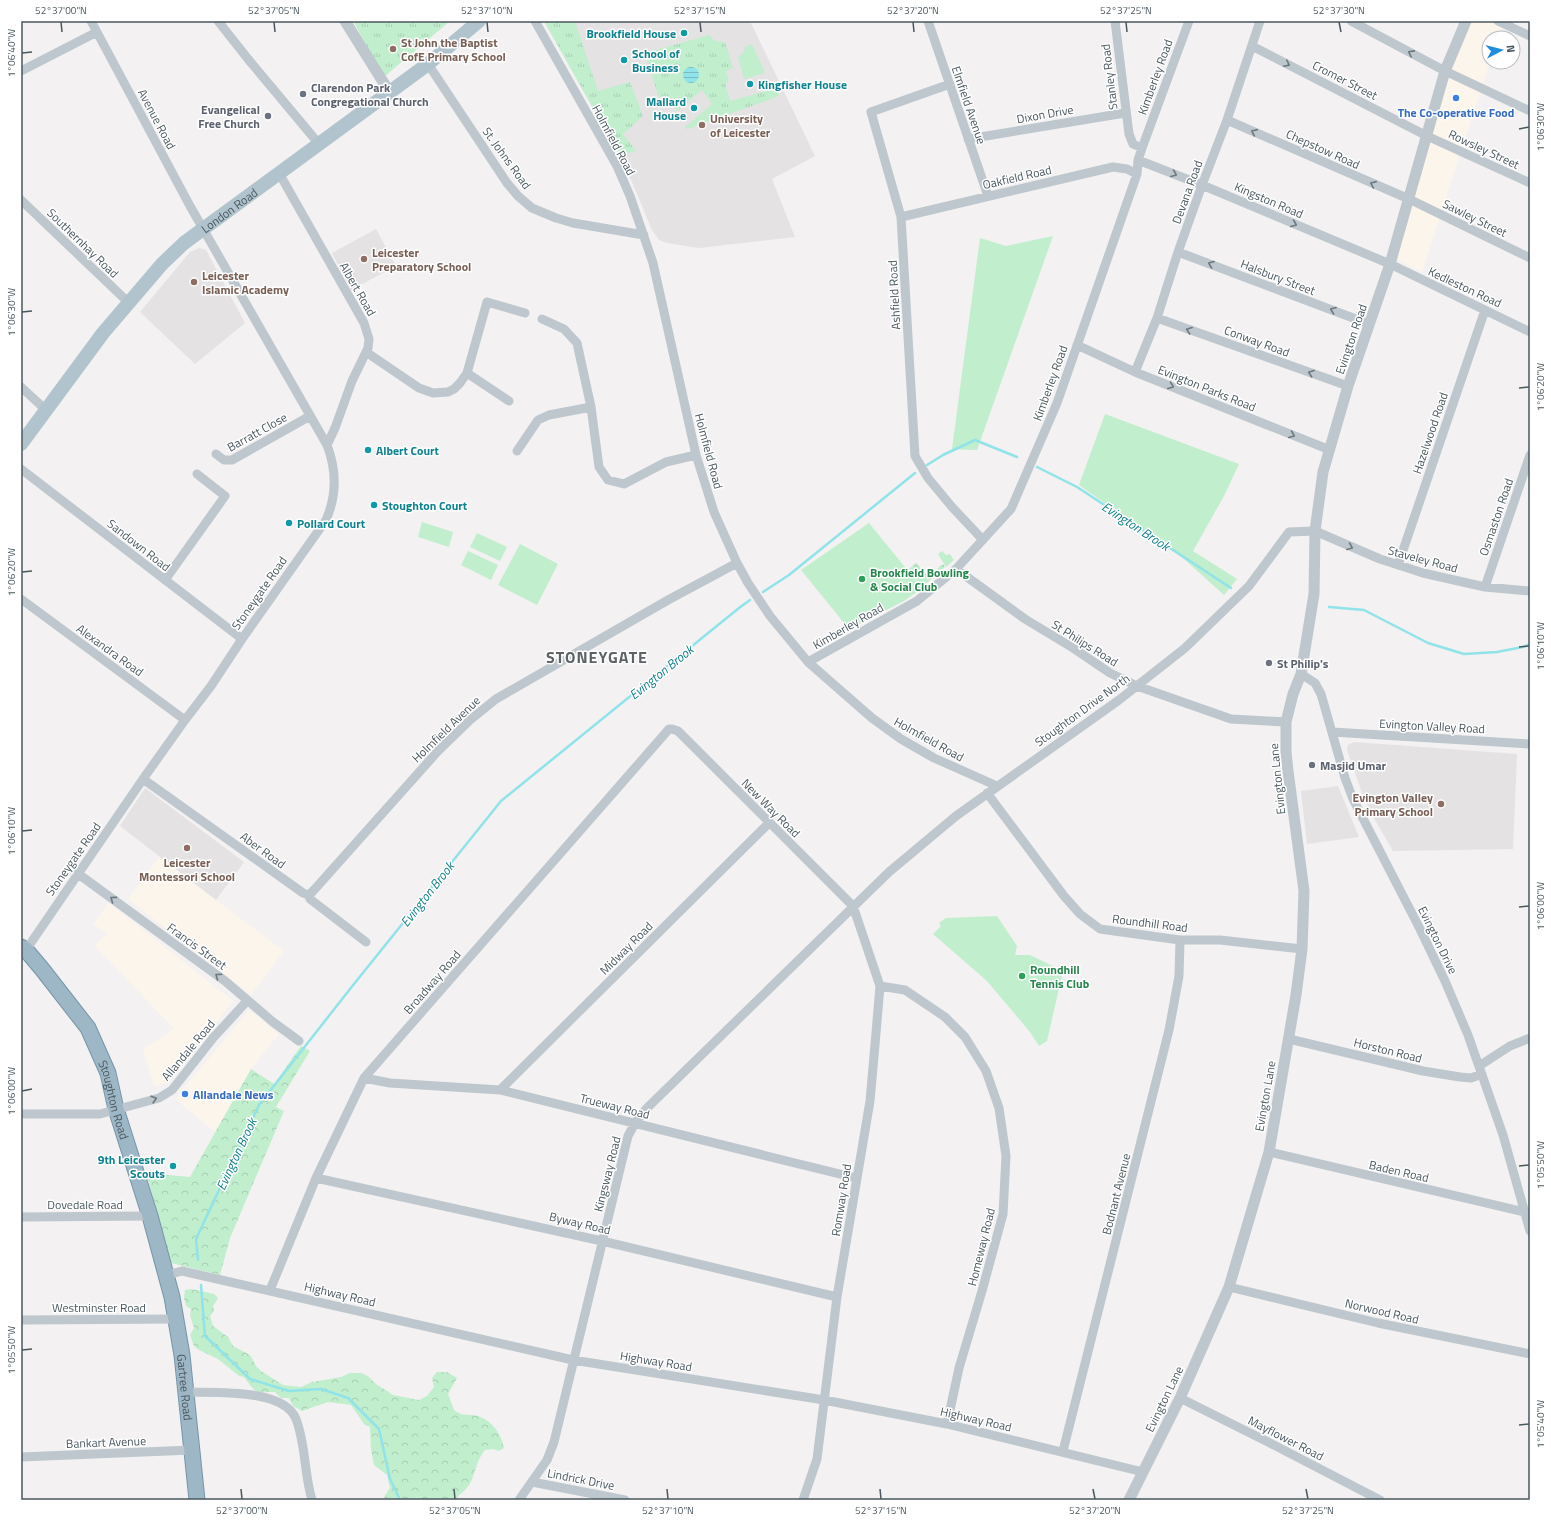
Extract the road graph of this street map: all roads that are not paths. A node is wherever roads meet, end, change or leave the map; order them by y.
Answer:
1 (91, 21) edge
2 (218, 21) edge
3 (345, 21) edge
4 (479, 21) edge
5 (535, 21) edge
6 (928, 21) edge
7 (1115, 21) edge
8 (1189, 21) edge
9 (1260, 21) edge
10 (1351, 21) edge
11 (1466, 21) edge
12 (1498, 21) edge
13 (97, 32) junction
14 (1530, 36) edge
15 (1252, 46) junction
16 (428, 64) junction
17 (21, 71) edge
18 (1445, 71) junction
19 (950, 84) junction
20 (390, 93) junction
21 (1530, 111) edge
22 (1125, 113) junction
23 (1227, 120) junction
24 (1427, 136) junction
25 (968, 139) junction
26 (319, 144) junction
27 (1142, 148) junction
28 (1138, 160) junction
29 (279, 173) junction
30 (1137, 174) junction
31 (1530, 183) edge
32 (1202, 185) junction
33 (988, 196) junction
34 (1409, 199) junction
35 (21, 200) edge
36 (901, 217) junction
37 (204, 228) junction
38 (644, 234) junction
39 (1178, 252) junction
40 (1530, 258) edge
41 (1390, 264) junction
42 (129, 303) junction
43 (1485, 310) junction
44 (525, 313) dead end
45 (1157, 318) junction
46 (542, 319) dead end
47 (1369, 324) junction
48 (1530, 332) edge
49 (1077, 345) junction
50 (366, 352) junction
51 (1135, 372) junction
52 (467, 373) junction
53 (1348, 386) junction
54 (21, 387) edge
55 (509, 401) dead end
56 (591, 408) junction
57 (46, 410) junction
58 (310, 416) junction
59 (21, 444) edge
60 (327, 445) junction
61 (1330, 450) junction
62 (517, 451) dead end
63 (216, 454) dead end
64 (1530, 455) edge
65 (696, 456) junction
66 (21, 469) edge
67 (197, 474) dead end
68 (1315, 532) junction
69 (983, 540) junction
70 (737, 563) junction
71 (1398, 565) junction
72 (956, 569) junction
73 (165, 580) junction
74 (1485, 587) junction
75 (1530, 591) edge
76 (21, 599) edge
77 (242, 639) junction
78 (808, 662) junction
79 (1301, 674) junction
80 (1137, 686) junction
81 (184, 720) junction
82 (1286, 722) junction
83 (672, 729) joint
84 (1332, 732) junction
85 (1530, 744) edge
86 (143, 779) junction
87 (997, 786) junction
88 (987, 793) junction
89 (769, 823) junction
90 (78, 873) junction
91 (309, 895) junction
92 (853, 906) junction
93 (1180, 940) junction
94 (366, 942) dead end
95 (23, 948) edge
96 (1302, 949) junction
97 (880, 986) junction
98 (248, 1001) junction
99 (1530, 1038) edge
100 (1289, 1039) junction
101 (299, 1041) dead end
102 (1481, 1070) junction
103 (364, 1078) junction
104 (500, 1090) junction
105 (116, 1109) junction
106 (21, 1114) edge
107 (635, 1123) junction
108 (1268, 1152) junction
109 (316, 1178) junction
110 (856, 1178) junction
111 (1528, 1213) edge
112 (150, 1216) junction
113 (21, 1217) edge
114 (1530, 1231) edge
115 (602, 1241) junction
116 (167, 1275) junction
117 (1229, 1287) junction
118 (270, 1290) junction
119 (837, 1297) junction
120 (176, 1319) junction
121 (21, 1320) edge
122 (1530, 1354) edge
123 (573, 1360) junction
124 (186, 1392) junction
125 (1180, 1398) junction
126 (824, 1400) junction
127 (947, 1424) junction
128 (192, 1450) junction
129 (1063, 1452) junction
130 (21, 1457) edge
131 (1143, 1472) junction
132 (532, 1482) junction
133 (197, 1500) edge
134 (312, 1500) edge
135 (519, 1500) edge
136 (625, 1500) edge
137 (803, 1500) edge
138 (1129, 1500) edge
139 (1380, 1500) edge

1 - 13 street, Avenue Road
2 - 26 street
3 - 20 street
4 - 16 main road, London Road
5 - 38 street, Holmfield Road
6 - 19 street, Elmfield Avenue
7 - 22 street, Stanley Road
8 - 27 street, Kimberley Road
9 - 15 street, Devana Road
18 -> 10 street
11 - 18 street, Evington Road
12 - 14 street
13 - 17 street
13 - 37 street, Avenue Road
15 - 23 street, Devana Road
15 -> 24 street, Cromer Street
16 - 20 main road, London Road
16 - 38 street, St. Johns Road
18 - 21 street
18 - 24 street, Evington Road
19 - 25 street, Elmfield Avenue
19 - 36 street, Ashfield Road
20 - 26 main road, London Road
22 - 25 street, Dixon Drive
22 - 27 street, Stanley Road
23 - 32 street, Devana Road
34 -> 23 street, Chepstow Road
24 - 31 street, Rowsley Street
24 - 34 street, Evington Road
25 - 33 street, Elmfield Avenue
26 - 29 main road, London Road
27 - 28 street, Kimberley Road
28 - 30 street, Kimberley Road
28 -> 32 street, Kingston Road
29 - 37 main road, London Road
29 - 50 street, Albert Road
30 - 33 street, Oakfield Road
30 - 49 street, Kimberley Road
32 - 39 street, Devana Road
32 -> 41 street, Kingston Road
33 - 36 street, Oakfield Road
34 - 40 street, Sawley Street
34 - 41 street, Evington Road
35 - 42 street, Southernhay Road
36 - 69 street, Ashfield Road
37 - 42 main road, London Road
37 - 58 street, Stoneygate Road
38 - 65 street, Holmfield Road
39 - 45 street, Devana Road
47 -> 39 street, Halsbury Street
41 - 43 street, Kedleston Road
41 - 47 street, Evington Road
42 - 57 main road, London Road
43 - 48 street, Kedleston Road
43 - 71 street, Hazelwood Road
44 - 52 street
45 - 51 street, Devana Road
53 -> 45 street, Conway Road
46 - 56 street
47 - 53 street, Evington Road
49 - 51 street, Evington Parks Road
49 - 69 street, Kimberley Road
50 - 52 street
50 - 60 street, Albert Road
51 -> 61 street, Evington Parks Road
52 - 55 street
53 - 61 street, Evington Road
54 - 57 street
56 - 62 street
56 - 65 street
57 - 59 main road, London Road
58 - 60 street, Stoneygate Road
58 - 63 street, Barratt Close
60 - 77 street, Stoneygate Road
61 - 68 street, Evington Road
64 - 74 street, Osmaston Road
65 - 70 street, Holmfield Road
66 - 73 street, Sandown Road
67 - 73 street
68 -> 71 street, Staveley Road
68 - 79 street, Evington Road
68 - 80 street, Stoughton Drive North
69 - 72 street, Kimberley Road
70 - 78 street, Holmfield Road
70 - 91 street, Holmfield Avenue
71 - 74 street, Staveley Road
72 - 78 street, Kimberley Road
72 - 80 street, St Philips Road
73 - 77 street, Sandown Road
74 - 75 street, Staveley Road
76 - 81 street, Alexandra Road
77 - 81 street, Stoneygate Road
78 - 87 street, Holmfield Road
79 - 82 street, Evington Lane
79 - 84 street, Evington Drive
80 - 82 street, St Philips Road
80 - 87 street, Stoughton Drive North
81 - 86 street, Stoneygate Road
82 - 96 street, Evington Lane
83 - 89 street, New Way Road
83 - 103 street, Broadway Road
84 - 85 street, Evington Valley Road
84 - 102 street, Evington Drive
86 - 90 street, Stoneygate Road
86 - 91 street, Aber Road
87 - 88 street, Stoughton Drive North
88 - 92 street, Stoughton Drive North
88 - 93 street, Roundhill Road
89 - 92 street, New Way Road
89 - 104 street, Midway Road
90 - 95 street, Stoneygate Road
98 -> 90 street, Francis Street
91 - 94 street, Aber Road
92 - 97 street, Romway Road
92 - 107 street, Kingsway Road
93 - 96 street, Roundhill Road
93 - 129 street, Bodnant Avenue
95 - 105 highway, Stoughton Road
96 - 100 street, Evington Lane
97 - 110 street, Romway Road
97 - 127 street, Homeway Road
98 - 101 street, Francis Street
105 -> 98 street, Allandale Road
99 - 102 street
100 - 102 street, Horston Road
100 - 108 street, Evington Lane
102 - 111 street, Evington Drive
103 - 104 street, Trueway Road
103 - 109 street, Broadway Road
104 - 107 street, Trueway Road
105 - 106 street, Allandale Road
105 - 112 highway, Stoughton Road
107 - 110 street, Trueway Road
107 - 115 street, Kingsway Road
108 - 111 street, Baden Road
108 - 117 street, Evington Lane
109 - 115 street, Byway Road
109 - 118 street, Broadway Road
110 - 119 street, Romway Road
111 - 114 street, Evington Drive
112 - 113 street, Dovedale Road
112 - 116 highway, Stoughton Road
115 - 119 street, Byway Road
115 - 123 street, Kingsway Road
116 - 118 street, Highway Road
116 - 120 highway, Gartree Road
117 - 122 street, Norwood Road
117 - 125 street, Evington Lane
118 - 123 street, Highway Road
119 - 126 street, Romway Road
120 - 121 street, Westminster Road
120 - 124 highway, Gartree Road
123 - 126 street, Highway Road
123 - 132 street, Kingsway Road
124 - 128 highway, Gartree Road
124 - 134 street
125 - 131 street, Evington Lane
125 - 139 street, Mayflower Road
126 - 127 street, Highway Road
126 - 137 street, Romway Road
127 - 129 street, Highway Road
128 - 130 street, Bankart Avenue
128 - 133 highway, Gartree Road
129 - 131 street, Highway Road
131 - 138 street, Evington Lane
132 - 135 street, Kingsway Road
132 - 136 street, Lindrick Drive

